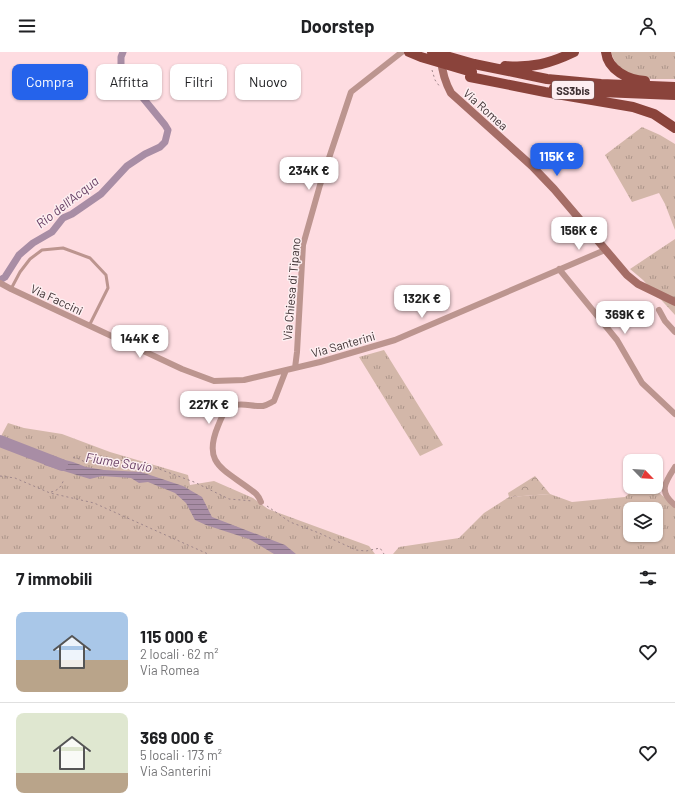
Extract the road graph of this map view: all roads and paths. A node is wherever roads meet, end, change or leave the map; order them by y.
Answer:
1 (402, 52) edge
2 (409, 52) edge
3 (432, 52) edge
4 (440, 52) edge
5 (444, 52) edge
6 (574, 52) edge
7 (606, 52) edge
8 (473, 68) junction
9 (675, 82) edge
10 (675, 87) edge
11 (675, 95) edge
12 (675, 128) edge
13 (605, 250) junction
14 (559, 269) junction
15 (2, 284) edge
16 (11, 289) junction
17 (675, 302) edge
18 (659, 310) dead end
19 (89, 326) junction
20 (675, 332) edge
21 (295, 368) junction
22 (286, 370) junction
23 (675, 414) edge
24 (73, 458) dead end
25 (675, 467) edge
26 (0, 476) edge
27 (64, 479) dead end
28 (50, 492) junction
29 (261, 502) junction
30 (675, 505) edge
31 (208, 554) edge
32 (384, 554) edge

1 - 21 street, Via Chiesa di Tipano
2 - 8 highway, bridge
3 - 8 highway, SS3bis, bridge
4 - 13 main road, Via Romea
5 - 8 highway
6 - 8 highway
7 - 9 highway
8 - 10 highway, SS3bis
8 - 11 highway, SS3bis
8 - 12 highway
13 - 14 street, Via Santerini
13 - 17 main road, Via Romea
14 - 21 street, Via Santerini
14 - 23 street
15 - 16 street, Via Faccini
16 - 19 street, Via Faccini
16 - 19 lane
18 - 20 street
19 - 22 street, Via Faccini
21 - 22 street, Via Santerini
22 - 29 street
24 - 29 path
25 - 30 street
26 - 28 path
27 - 28 path
28 - 31 path
29 - 32 path

